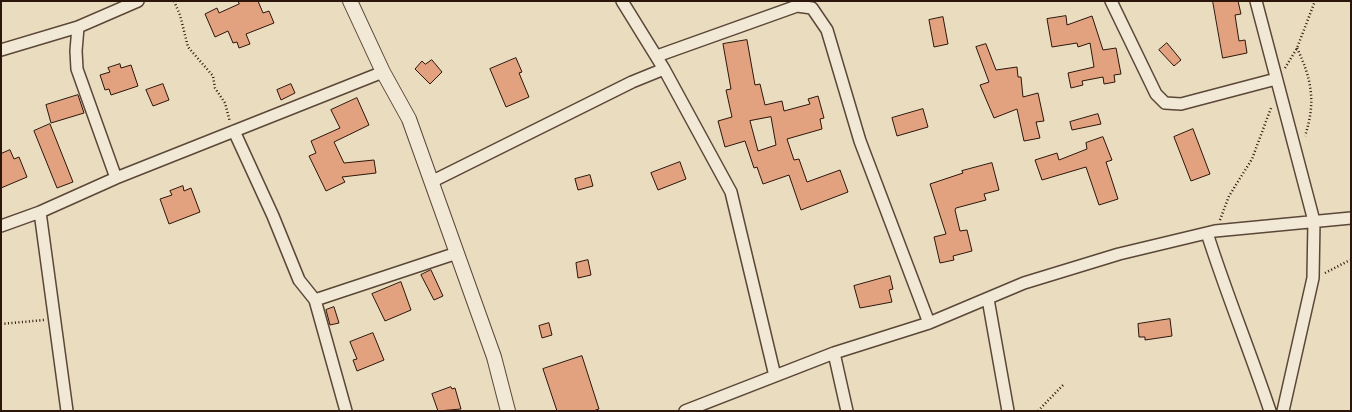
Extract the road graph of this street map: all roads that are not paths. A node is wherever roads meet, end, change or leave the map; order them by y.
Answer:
1 (138, 1) edge
2 (350, 1) edge
3 (622, 1) edge
4 (1111, 1) edge
5 (1256, 1) edge
6 (78, 27) junction
7 (3, 46) edge
8 (657, 56) junction
9 (664, 69) junction
10 (383, 72) junction
11 (1278, 84) junction
12 (234, 131) junction
13 (116, 178) junction
14 (431, 182) junction
15 (40, 212) junction
16 (1351, 218) edge
17 (1314, 221) junction
18 (1, 226) edge
19 (1211, 232) junction
20 (457, 252) junction
21 (988, 299) junction
22 (315, 300) junction
23 (929, 323) junction
24 (834, 353) junction
25 (776, 376) junction
26 (67, 411) edge
27 (346, 411) edge
28 (508, 411) edge
29 (685, 411) edge
30 (847, 411) edge
31 (1008, 411) edge
32 (1270, 411) edge
33 (1284, 411) edge

1 - 6 street
2 - 10 street
3 - 8 street
4 - 11 street
5 - 11 street
6 - 7 street
6 - 13 street
8 - 9 street
8 - 23 street
9 - 14 street
9 - 25 street
10 - 12 street
10 - 14 street
11 - 17 street
12 - 13 street
12 - 22 street
13 - 15 street
14 - 20 street
15 - 18 street
15 - 26 street
16 - 17 street
17 - 19 street
17 - 33 street
19 - 21 street
19 - 32 street
20 - 22 street
20 - 28 street
21 - 23 street
21 - 31 street
22 - 27 street
23 - 24 street
24 - 25 street
24 - 30 street
25 - 29 street

